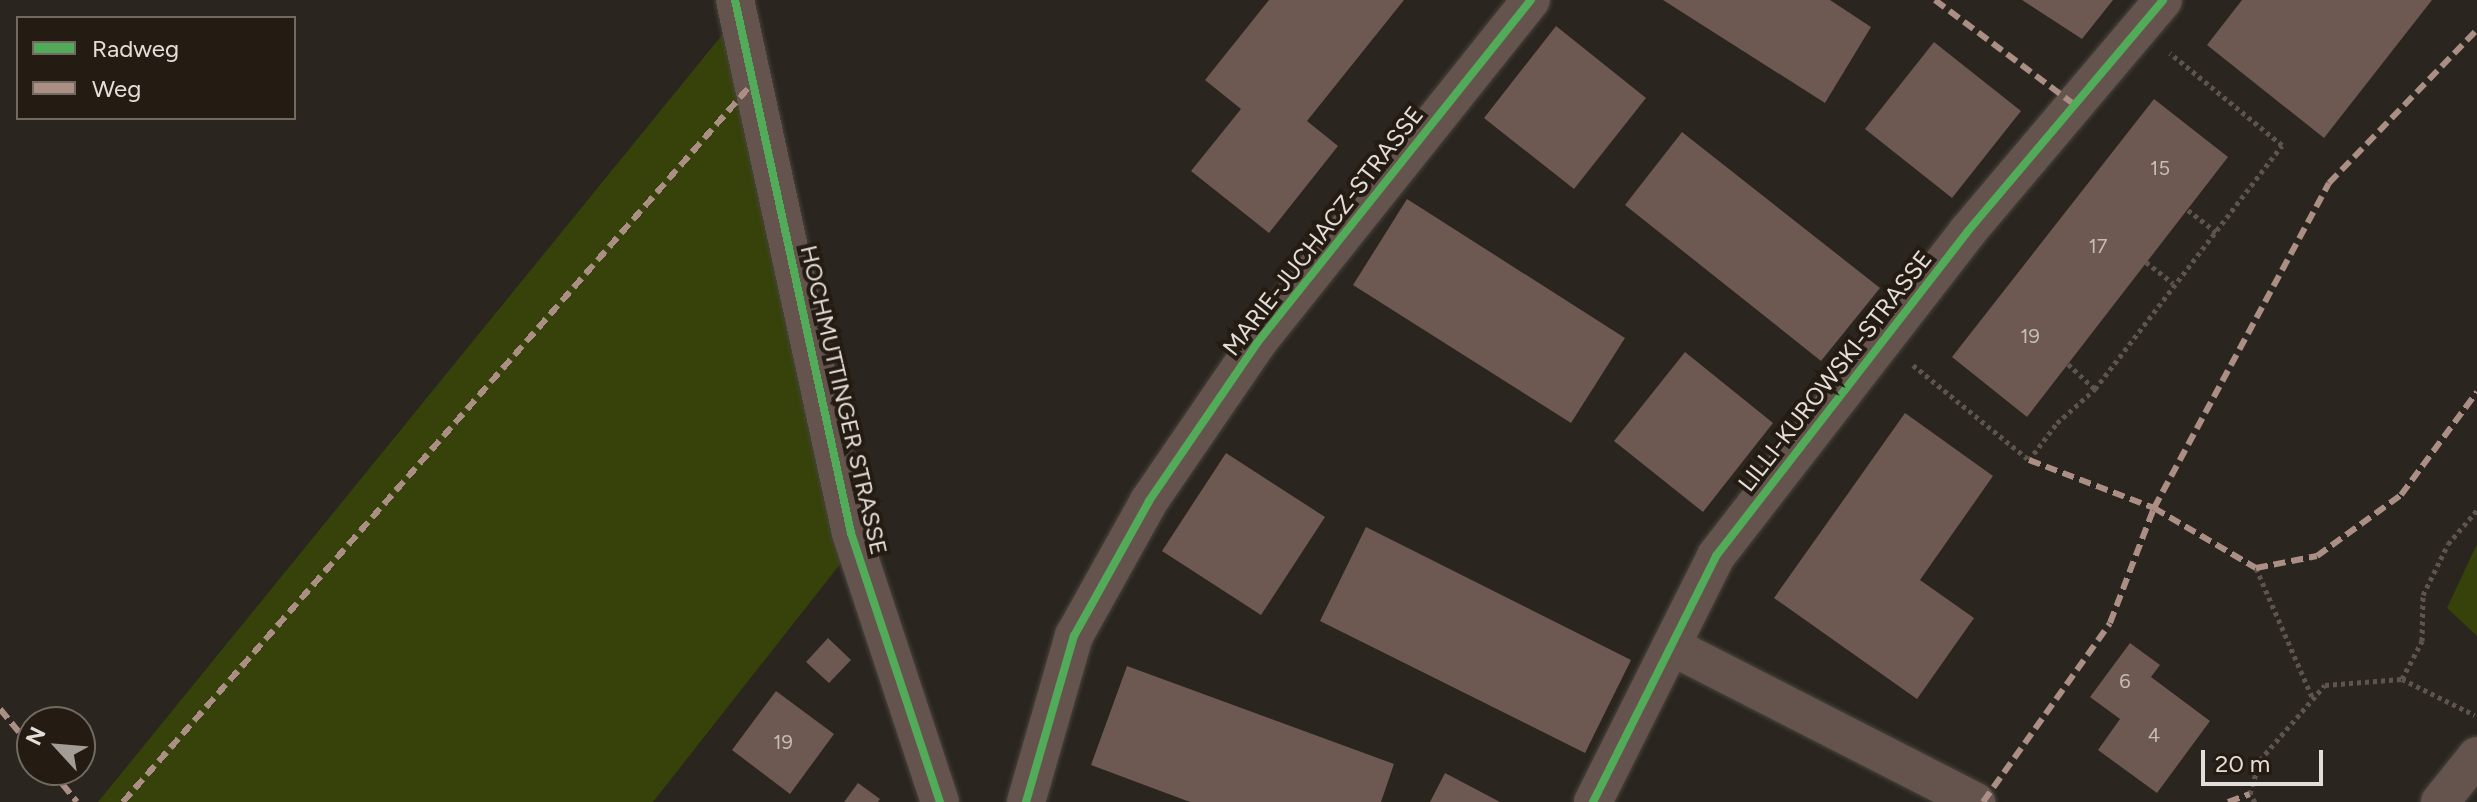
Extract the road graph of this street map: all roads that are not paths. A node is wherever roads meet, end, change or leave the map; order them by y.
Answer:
1 (735, 0) edge
2 (1531, 0) edge
3 (2150, 13) edge
4 (1671, 646) junction
5 (2477, 756) edge
6 (940, 802) edge
7 (1026, 802) edge
8 (1593, 802) edge
9 (1976, 802) edge
10 (2440, 802) edge

1 - 6 street, HOCHMUTTINGER STRASSE
2 - 7 street, MARIE-JUCHACZ-STRASSE
3 - 4 street, LILLI-KUROWSKI-STRASSE
4 - 8 street, LILLI-KUROWSKI-STRASSE
4 - 9 street
5 - 10 street

